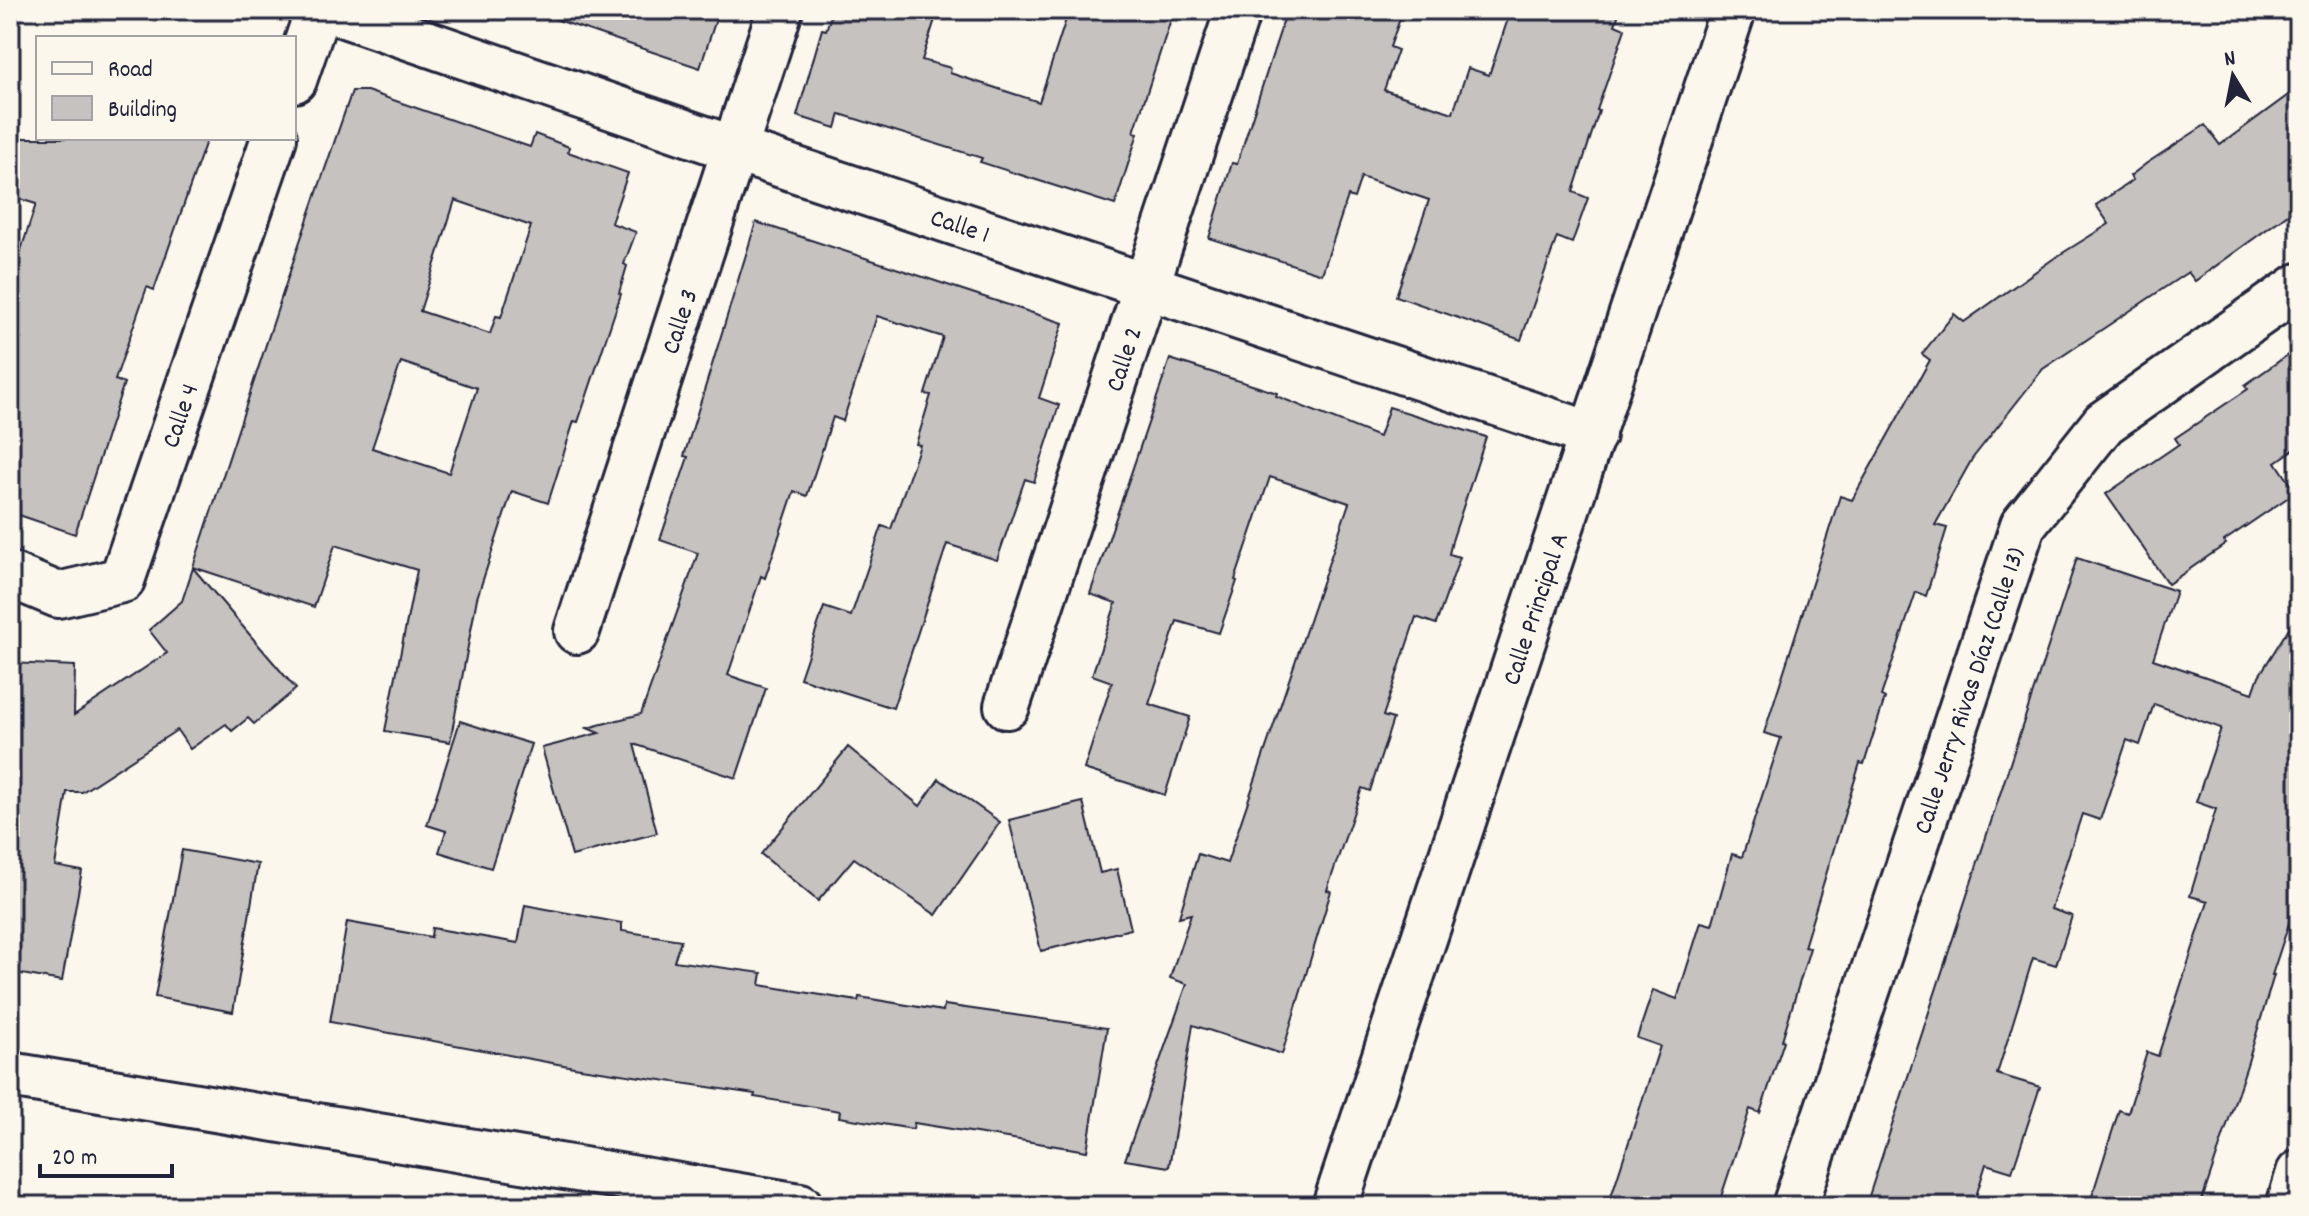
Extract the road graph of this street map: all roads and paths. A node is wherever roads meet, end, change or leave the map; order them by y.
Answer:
1 (318, 10) edge
2 (330, 10) edge
3 (780, 10) edge
4 (1238, 10) edge
5 (1733, 10) edge
6 (296, 74) edge
7 (273, 140) edge
8 (734, 149) junction
9 (1146, 285) junction
10 (2299, 286) edge
11 (1593, 435) junction
12 (10, 575) edge
13 (577, 631) dead end
14 (1007, 706) dead end
15 (10, 1075) edge
16 (2299, 1173) edge
17 (800, 1206) edge
18 (1335, 1206) edge
19 (1795, 1206) edge
20 (2289, 1206) edge

1 - 6 street
2 - 8 street, Calle 1
3 - 8 street, Calle 3
4 - 9 street, Calle 2
5 - 11 street, Calle Principal A
7 - 12 street, Calle 4
8 - 9 street, Calle 1
8 - 13 street, Calle 3
9 - 11 street, Calle 1
9 - 14 street, Calle 2
10 - 19 street, Calle Jerry Rivas Díaz (Calle 13)
11 - 18 street, Calle Principal A
15 - 17 street
16 - 20 street

